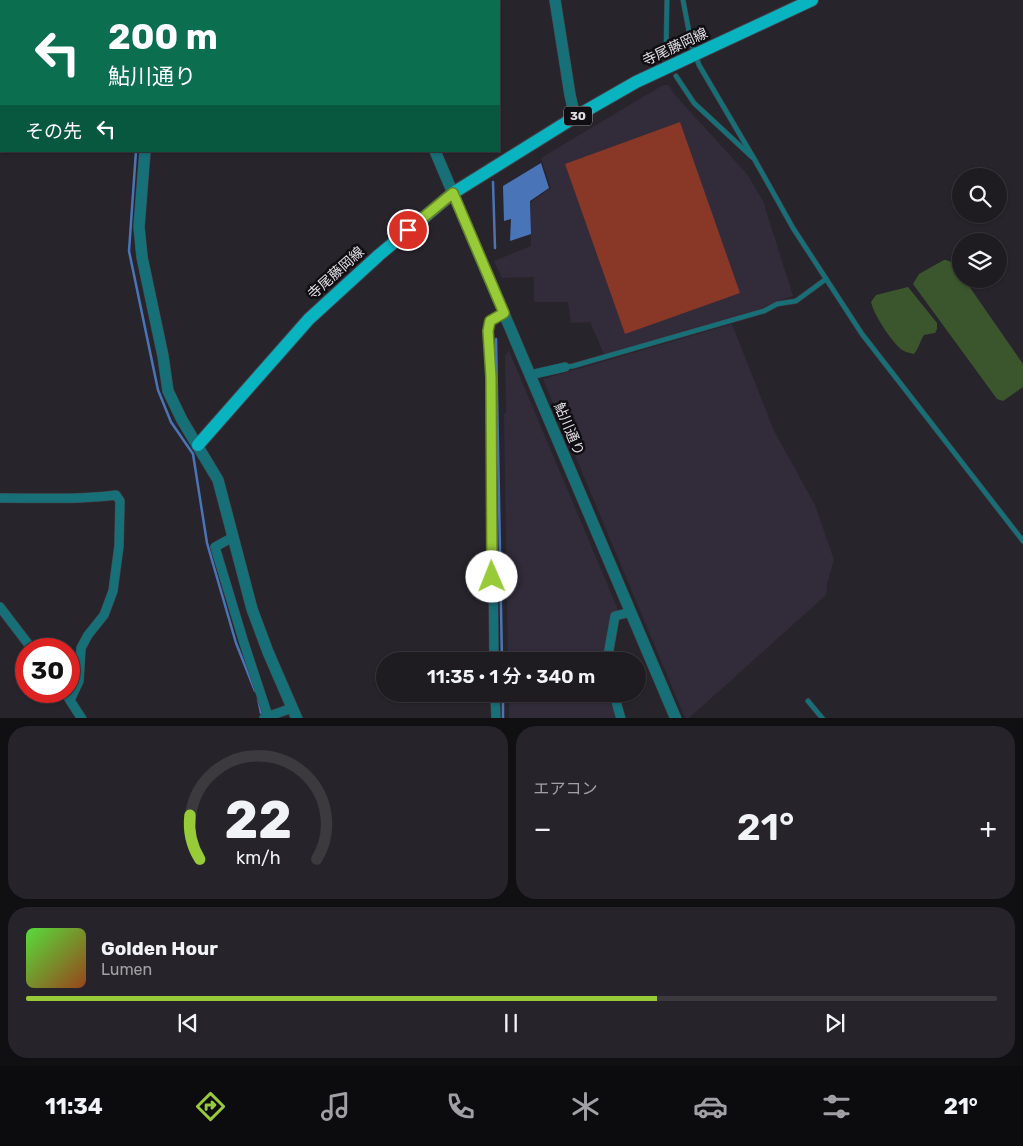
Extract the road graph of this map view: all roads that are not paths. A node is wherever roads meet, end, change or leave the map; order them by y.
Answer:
1 (555, 0) edge
2 (667, 0) edge
3 (683, 0) edge
4 (812, 0) edge
5 (666, 53) dead end
6 (695, 54) junction
7 (676, 76) dead end
8 (575, 117) junction
9 (145, 152) edge
10 (435, 152) edge
11 (756, 162) junction
12 (453, 193) junction
13 (826, 279) junction
14 (504, 313) junction
15 (565, 367) joint
16 (530, 375) junction
17 (198, 445) junction
18 (0, 498) edge
19 (233, 538) junction
20 (1023, 541) edge
21 (1, 611) edge
22 (631, 612) junction
23 (23, 638) edge
24 (494, 652) edge
25 (609, 652) edge
26 (80, 664) edge
27 (808, 701) dead end
28 (495, 702) edge
29 (616, 702) edge
30 (72, 703) edge
31 (292, 708) junction
32 (82, 718) edge
33 (267, 718) edge
34 (297, 718) edge
35 (496, 718) edge
36 (621, 718) edge
37 (676, 718) edge
38 (822, 718) edge

1 - 8 street
2 - 5 lane
3 - 6 lane
4 - 6 main road, 寺尾藤岡線 / 30
6 - 8 main road, 寺尾藤岡線 / 30
6 - 11 lane
7 - 11 lane
8 - 12 main road, 寺尾藤岡線 / 30
9 - 17 street
10 - 12 street, 鮎川通り
11 - 13 lane
12 - 14 street, 鮎川通り
12 - 17 main road, 寺尾藤岡線
13 - 15 lane
13 - 20 lane
14 - 16 street, 鮎川通り
14 - 24 street
15 - 16 street
16 - 22 street, 鮎川通り
17 - 19 street
18 - 26 street
19 - 31 street
19 - 33 street
21 - 23 street
22 - 25 street
22 - 37 street, 鮎川通り
27 - 38 lane
28 - 35 street
29 - 36 street
30 - 32 street
31 - 33 street
31 - 34 street

